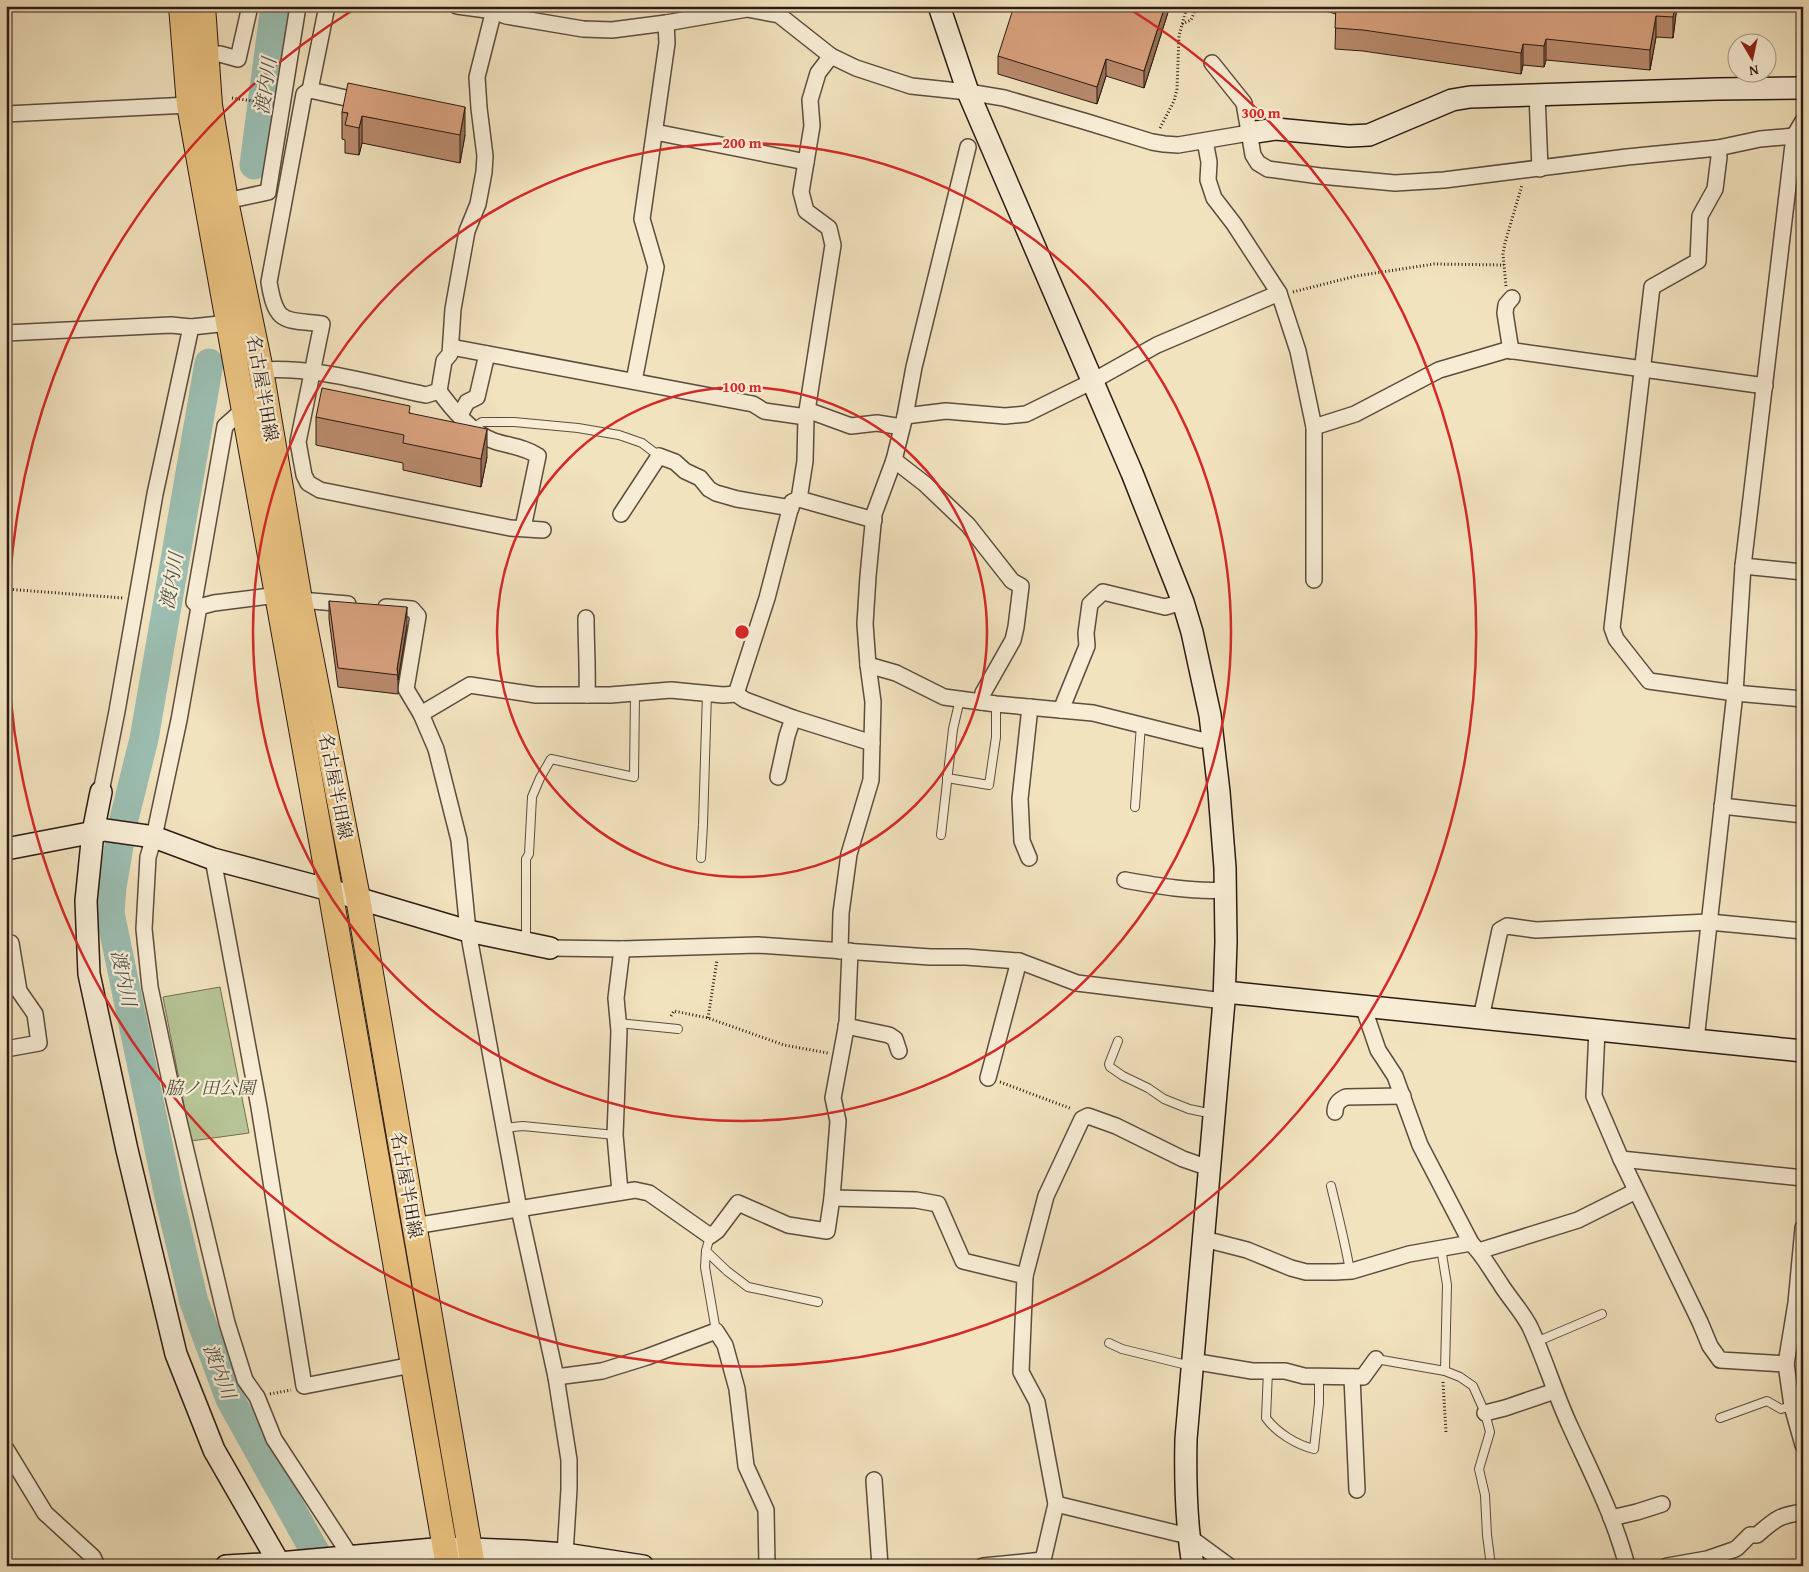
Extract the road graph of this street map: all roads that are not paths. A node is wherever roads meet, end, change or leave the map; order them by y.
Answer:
1 (181, 6) edge
2 (203, 6) edge
3 (250, 6) edge
4 (298, 6) edge
5 (327, 6) edge
6 (457, 6) edge
7 (939, 6) edge
8 (494, 9) edge
9 (725, 10) edge
10 (666, 23) junction
11 (206, 55) junction
12 (831, 56) junction
13 (1212, 63) dead end
14 (1803, 88) edge
15 (310, 90) junction
16 (968, 92) junction
17 (1537, 94) junction
18 (189, 105) junction
19 (382, 106) edge
20 (6, 114) edge
21 (1803, 121) edge
22 (655, 132) junction
23 (1248, 133) junction
24 (1794, 136) junction
25 (1205, 141) junction
26 (968, 147) dead end
27 (1718, 148) junction
28 (806, 162) junction
29 (1540, 168) junction
30 (226, 202) junction
31 (1280, 294) junction
32 (1510, 300) road end
33 (229, 323) junction
34 (190, 327) junction
35 (6, 333) edge
36 (451, 347) junction
37 (1511, 351) junction
38 (487, 354) junction
39 (1641, 369) junction
40 (261, 370) junction
41 (312, 371) junction
42 (634, 381) junction
43 (1091, 382) junction
44 (1765, 386) junction
45 (439, 391) junction
46 (244, 410) junction
47 (806, 413) junction
48 (460, 415) junction
49 (904, 421) junction
50 (1314, 427) junction
51 (473, 428) junction
52 (659, 456) junction
53 (894, 460) junction
54 (795, 504) junction
55 (621, 514) dead end
56 (874, 520) junction
57 (523, 528) junction
58 (543, 530) dead end
59 (1743, 566) junction
60 (1803, 572) edge
61 (1314, 580) dead end
62 (289, 597) junction
63 (1183, 602) junction
64 (199, 607) junction
65 (586, 618) dead end
66 (868, 665) junction
67 (706, 693) junction
68 (1735, 693) junction
69 (636, 694) junction
70 (736, 694) junction
71 (587, 695) junction
72 (960, 699) junction
73 (1803, 699) edge
74 (988, 703) junction
75 (1030, 707) junction
76 (1061, 710) junction
77 (421, 714) junction
78 (793, 718) junction
79 (1141, 725) junction
80 (1213, 739) junction
81 (872, 743) junction
82 (778, 777) dead end
83 (947, 778) junction
84 (100, 792) joint
85 (1135, 806) dead end
86 (1722, 806) junction
87 (1803, 815) edge
88 (99, 831) junction
89 (941, 835) dead end
90 (150, 837) junction
91 (6, 849) edge
92 (701, 858) dead end
93 (1029, 858) dead end
94 (213, 859) junction
95 (1125, 880) dead end
96 (330, 890) junction
97 (1225, 890) junction
98 (358, 898) junction
99 (1709, 922) junction
100 (468, 931) junction
101 (1803, 931) edge
102 (11, 943) dead end
103 (526, 943) junction
104 (550, 948) joint
105 (622, 949) junction
106 (845, 951) junction
107 (1019, 961) junction
108 (1225, 997) junction
109 (1363, 1006) junction
110 (1480, 1018) junction
111 (618, 1023) junction
112 (846, 1026) junction
113 (674, 1028) road end
114 (1597, 1030) junction
115 (1696, 1040) junction
116 (1118, 1041) dead end
117 (6, 1049) edge
118 (898, 1051) dead end
119 (1803, 1051) edge
120 (988, 1078) road end
121 (1403, 1096) junction
122 (1335, 1112) dead end
123 (1214, 1114) junction
124 (504, 1128) junction
125 (615, 1135) junction
126 (1621, 1159) junction
127 (1209, 1168) junction
128 (1803, 1178) edge
129 (1331, 1186) dead end
130 (1636, 1191) junction
131 (620, 1192) junction
132 (832, 1198) junction
133 (519, 1209) junction
134 (414, 1226) junction
135 (1803, 1228) edge
136 (1204, 1239) junction
137 (708, 1243) junction
138 (1475, 1247) junction
139 (1442, 1248) junction
140 (1350, 1271) junction
141 (1025, 1276) junction
142 (818, 1302) dead end
143 (1799, 1303) edge
144 (1602, 1314) dead end
145 (716, 1331) junction
146 (1536, 1342) junction
147 (1109, 1343) dead end
148 (1376, 1359) joint
149 (1192, 1364) junction
150 (1786, 1364) junction
151 (412, 1365) junction
152 (1268, 1371) junction
153 (1445, 1371) junction
154 (1319, 1376) junction
155 (556, 1377) junction
156 (1352, 1377) junction
157 (1554, 1391) junction
158 (1792, 1406) junction
159 (1485, 1413) junction
160 (1720, 1418) dead end
161 (1803, 1444) edge
162 (6, 1449) edge
163 (874, 1480) dead end
164 (1357, 1490) dead end
165 (1056, 1504) junction
166 (1662, 1504) dead end
167 (1803, 1512) edge
168 (1611, 1518) junction
169 (1188, 1536) junction
170 (565, 1554) junction
171 (446, 1557) edge
172 (471, 1557) edge
173 (348, 1559) edge
174 (284, 1563) edge
175 (1043, 1563) edge
176 (97, 1566) edge
177 (226, 1566) edge
178 (643, 1566) edge
179 (767, 1566) edge
180 (880, 1566) edge
181 (984, 1566) edge
182 (1193, 1566) edge
183 (1229, 1566) edge
184 (1491, 1566) edge
185 (1627, 1566) edge
186 (1667, 1566) edge

1 - 18 main road, 名古屋半田線
2 - 11 main road, 名古屋半田線
3 - 11 street
4 - 30 street
5 - 15 street
6 - 8 street
7 - 16 street
8 - 10 street
8 - 36 street
9 - 10 street
9 - 12 street
10 - 22 street
11 - 30 main road, 名古屋半田線
12 - 16 street
12 - 28 street
13 - 23 street
14 - 17 street
15 - 19 street
15 - 41 street
16 - 25 street
16 - 43 street
17 - 23 street
17 - 29 street
18 - 20 street
18 - 33 main road, 名古屋半田線
21 - 24 street
22 - 28 street
22 - 42 street
23 - 25 street
23 - 29 street
24 - 27 street
24 - 44 street
25 - 31 street
26 - 49 street
27 - 29 street
27 - 39 street
28 - 47 street
30 - 40 main road, 名古屋半田線
31 - 43 street
31 - 50 street
32 - 37 street
33 - 34 street
33 - 46 main road, 名古屋半田線
34 - 35 street
34 - 84 street
36 - 38 street
36 - 45 street
37 - 39 street
37 - 50 street
38 - 42 street
38 - 48 street
39 - 44 street
39 - 68 street
40 - 41 street
40 - 62 main road, 名古屋半田線
41 - 45 street
41 - 57 street
42 - 47 street
43 - 49 street
43 - 63 street
44 - 59 street
45 - 48 street
46 - 62 main road, 名古屋半田線
46 - 64 street
47 - 49 street
47 - 54 street
48 - 51 street
49 - 53 street
50 - 61 street
51 - 52 lane
51 - 57 street
52 - 54 street
52 - 55 street
53 - 56 street
53 - 74 street
54 - 56 street
54 - 70 street
56 - 66 street
57 - 58 street
59 - 60 street
59 - 68 street
62 - 64 street
62 - 77 street
62 - 96 main road, 名古屋半田線
62 - 98 main road, 名古屋半田線
63 - 76 street
63 - 80 street
64 - 90 street
65 - 71 street
66 - 72 street
66 - 81 street
67 - 69 street
67 - 70 street
67 - 92 lane
68 - 73 street
68 - 86 street
69 - 71 street
69 - 103 lane
70 - 78 street
71 - 77 street
72 - 74 street
72 - 83 lane
74 - 75 street
74 - 83 lane
75 - 76 street
75 - 93 street
76 - 79 street
77 - 100 street
78 - 81 street
78 - 82 street
79 - 80 street
79 - 85 lane
80 - 97 street
81 - 106 street
83 - 89 lane
84 - 88 street
86 - 87 street
86 - 99 street
88 - 90 street
88 - 91 street
88 - 174 street
90 - 94 street
90 - 173 street
94 - 96 street
94 - 151 street
95 - 97 street
96 - 98 street
96 - 151 main road, 名古屋半田線
97 - 108 street
98 - 100 street
98 - 134 main road, 名古屋半田線
99 - 101 street
99 - 110 street
99 - 115 street
100 - 103 street
100 - 124 street
102 - 117 street
103 - 104 street
104 - 105 street
105 - 106 street
105 - 111 street
106 - 107 street
106 - 112 street
107 - 108 street
107 - 120 street
108 - 109 street
108 - 123 street
109 - 110 street
109 - 121 street
110 - 114 street
111 - 113 lane
111 - 125 street
112 - 118 street
112 - 132 street
114 - 115 street
114 - 126 street
115 - 119 street
116 - 123 lane
121 - 122 street
121 - 138 street
123 - 127 street
124 - 125 lane
124 - 133 street
125 - 131 street
126 - 128 street
126 - 130 street
127 - 136 street
127 - 141 street
129 - 140 lane
130 - 138 street
130 - 150 street
131 - 133 street
131 - 137 street
132 - 137 street
132 - 141 street
133 - 134 street
133 - 155 street
134 - 172 main road, 名古屋半田線
135 - 143 street
136 - 140 street
136 - 149 street
137 - 142 lane
137 - 145 lane
138 - 139 street
138 - 146 street
139 - 140 street
139 - 153 lane
141 - 165 street
143 - 150 street
144 - 146 lane
145 - 155 street
145 - 179 street
146 - 157 street
147 - 149 lane
148 - 153 lane
148 - 156 street
149 - 152 street
149 - 169 street
150 - 158 street
151 - 171 main road, 名古屋半田線
152 - 154 street
152 - 154 lane
153 - 159 lane
154 - 156 street
155 - 170 street
156 - 164 street
157 - 159 street
157 - 168 street
158 - 160 lane
158 - 161 street
159 - 184 lane
162 - 176 street
163 - 180 street
165 - 169 street
165 - 175 street
166 - 168 street
167 - 186 street
168 - 185 street
169 - 182 street
169 - 183 street
170 - 172 street
170 - 178 street
171 - 172 street
171 - 173 street
173 - 174 street
174 - 177 street
175 - 181 street

